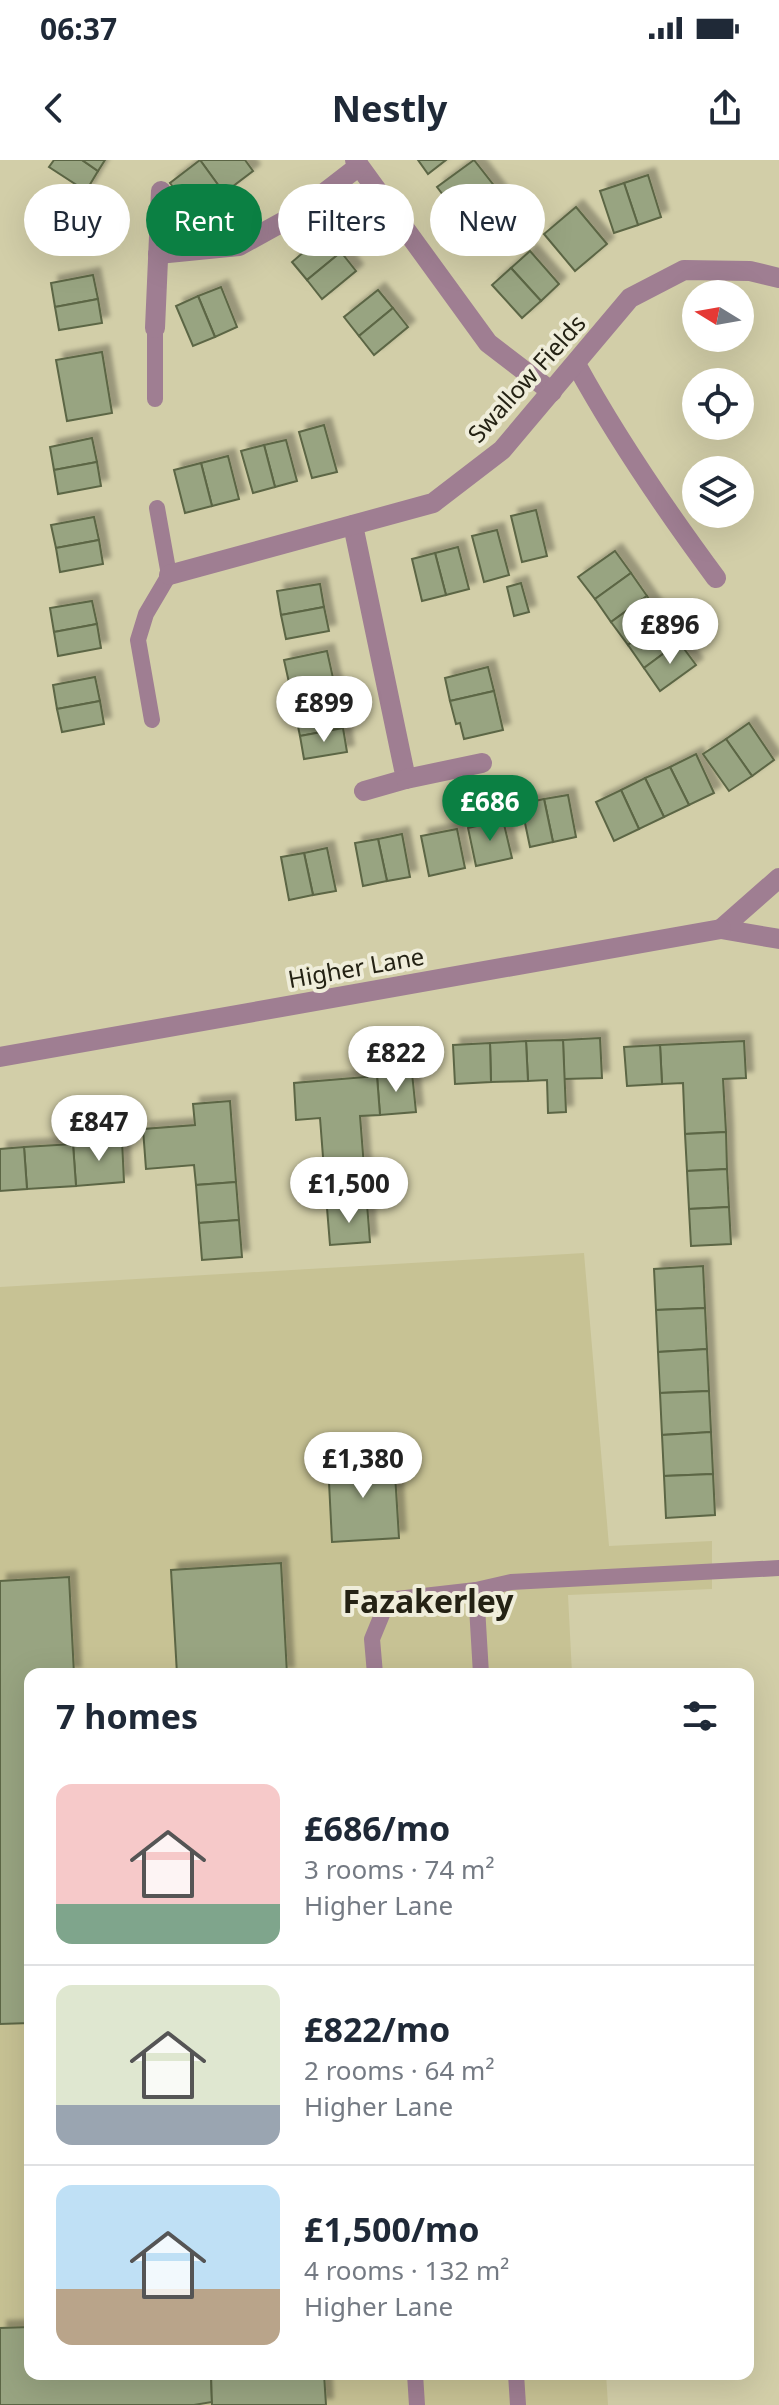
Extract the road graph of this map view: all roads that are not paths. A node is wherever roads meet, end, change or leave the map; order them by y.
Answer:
1 (357, 163) edge
2 (262, 233) edge
3 (158, 256) edge
4 (779, 278) edge
5 (155, 328) joint
6 (576, 364) junction
7 (552, 392) junction
8 (155, 399) dead end
9 (157, 508) dead end
10 (353, 525) junction
11 (169, 575) junction
12 (716, 578) dead end
13 (152, 720) dead end
14 (482, 763) dead end
15 (406, 779) junction
16 (364, 791) dead end
17 (779, 878) edge
18 (721, 929) junction
19 (779, 939) edge
20 (0, 1057) edge
21 (779, 1568) edge
22 (476, 1590) junction
23 (374, 1668) edge
24 (481, 1668) edge
25 (415, 2380) edge
26 (516, 2380) edge
27 (417, 2405) edge
28 (518, 2405) edge

1 - 2 street
1 - 7 street
3 - 5 street
4 - 6 street, Swallow Fields
5 - 8 lane
6 - 7 street, Swallow Fields
6 - 12 street
7 - 10 street, Swallow Fields
9 - 11 lane
10 - 11 street, Swallow Fields
10 - 15 street
11 - 13 lane
14 - 15 street
15 - 16 street
17 - 18 street
18 - 19 street, Higher Lane
18 - 20 street, Higher Lane
21 - 22 lane
22 - 23 lane
22 - 24 lane
25 - 27 lane
26 - 28 lane

